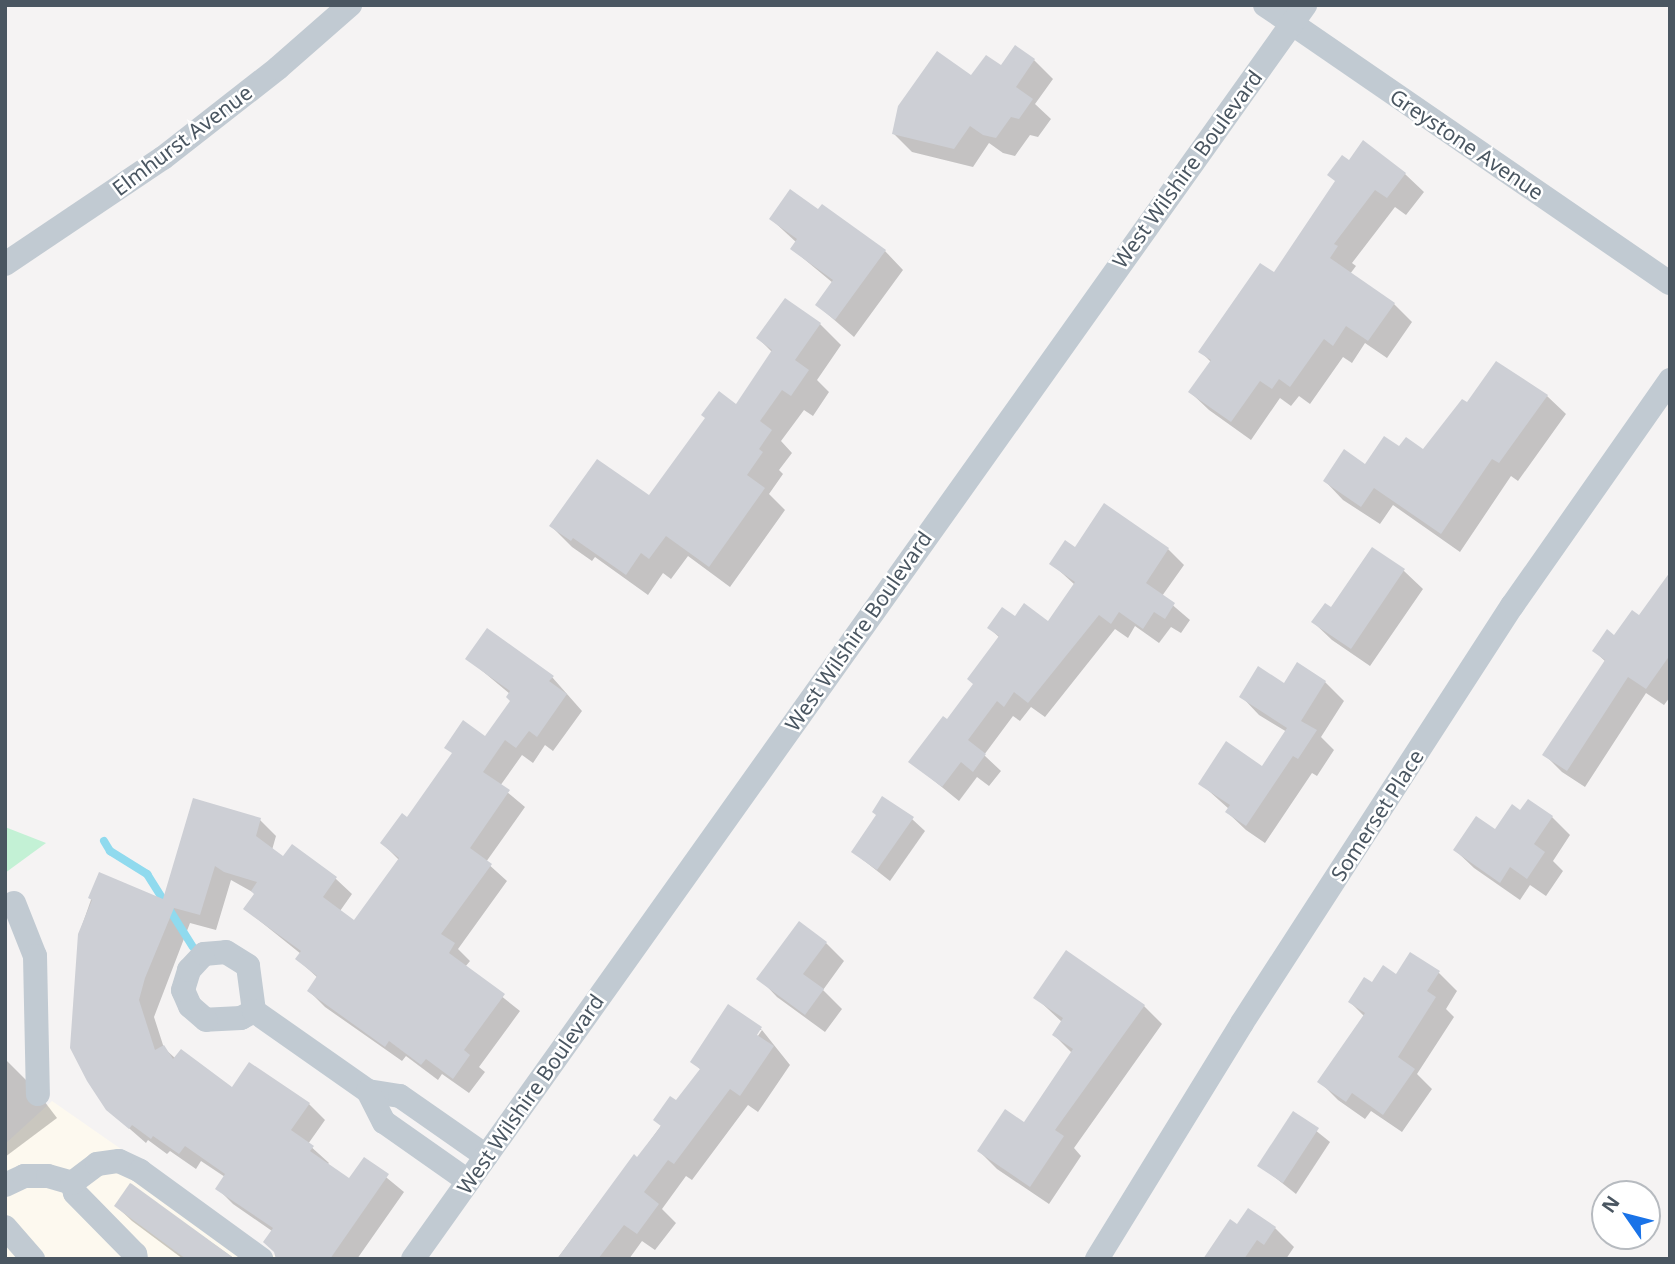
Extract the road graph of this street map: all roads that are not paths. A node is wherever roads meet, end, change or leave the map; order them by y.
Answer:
1 (350, 5) edge
2 (1265, 5) edge
3 (1298, 15) edge
4 (5, 264) edge
5 (1670, 283) edge
6 (1670, 380) edge
7 (14, 904) dead end
8 (254, 1011) dead end
9 (368, 1091) junction
10 (38, 1094) dead end
11 (486, 1156) junction
12 (468, 1181) junction
13 (72, 1183) junction
14 (5, 1185) edge
15 (5, 1227) edge
16 (33, 1259) edge
17 (136, 1259) edge
18 (261, 1259) edge
19 (413, 1259) edge
20 (1097, 1259) edge

1 - 4 street, Elmhurst Avenue
2 - 3 street, Greystone Avenue
3 - 5 street, Greystone Avenue
3 - 11 street, West Wilshire Boulevard
6 - 20 street, Somerset Place
7 - 10 street
8 - 9 street
9 - 11 street
9 - 12 street
11 - 12 street, West Wilshire Boulevard
12 - 19 street, West Wilshire Boulevard
13 - 14 street
13 - 17 street
13 - 18 street
15 - 16 street

